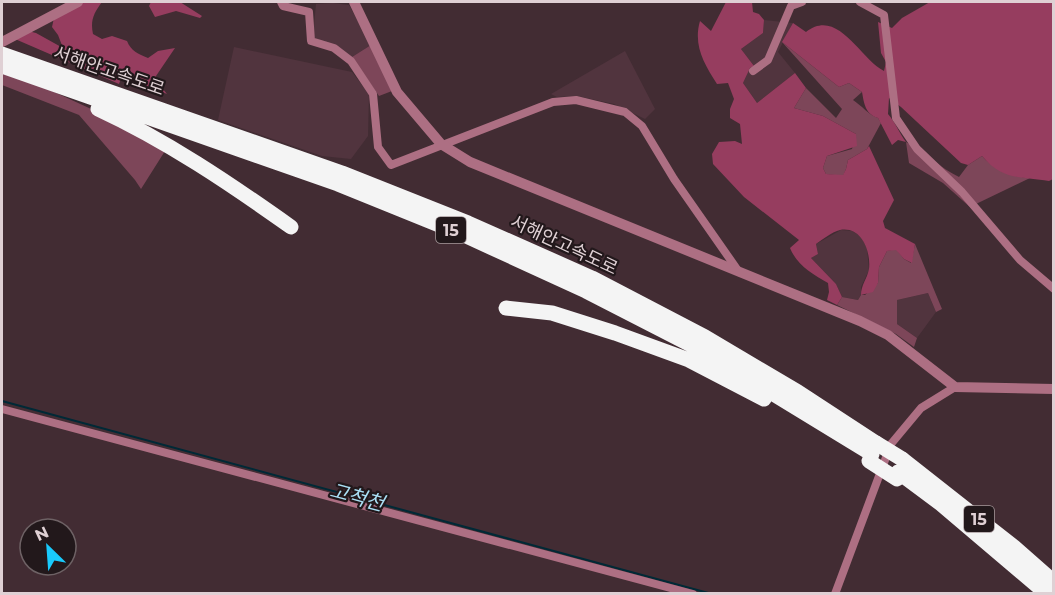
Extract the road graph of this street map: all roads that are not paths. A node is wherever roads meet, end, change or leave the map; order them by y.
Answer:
1 (78, 2) edge
2 (281, 2) edge
3 (354, 2) edge
4 (802, 2) edge
5 (860, 2) edge
6 (2, 42) edge
7 (4, 59) edge
8 (753, 71) dead end
9 (28, 75) junction
10 (441, 144) junction
11 (291, 227) dead end
12 (739, 272) junction
13 (1053, 289) edge
14 (506, 308) dead end
15 (955, 387) junction
16 (1053, 389) edge
17 (2, 409) edge
18 (872, 453) junction
19 (899, 470) junction
20 (1053, 582) edge
21 (693, 594) edge
22 (835, 594) edge
23 (1047, 594) edge

1 - 6 street
2 - 10 street
3 - 10 street
4 - 8 street
5 - 13 street
7 - 9 highway, 서해안고속도로 / 15
7 - 18 highway, 서해안고속도로 / 15
9 - 11 highway
9 - 18 highway, 서해안고속도로 / 15
10 - 12 street
10 - 12 street
12 - 15 street
14 - 18 highway
15 - 16 street
15 - 22 street
17 - 21 street
18 - 19 highway, 서해안고속도로 / 15, bridge
19 - 20 highway, 서해안고속도로 / 15
19 - 23 highway, 15

